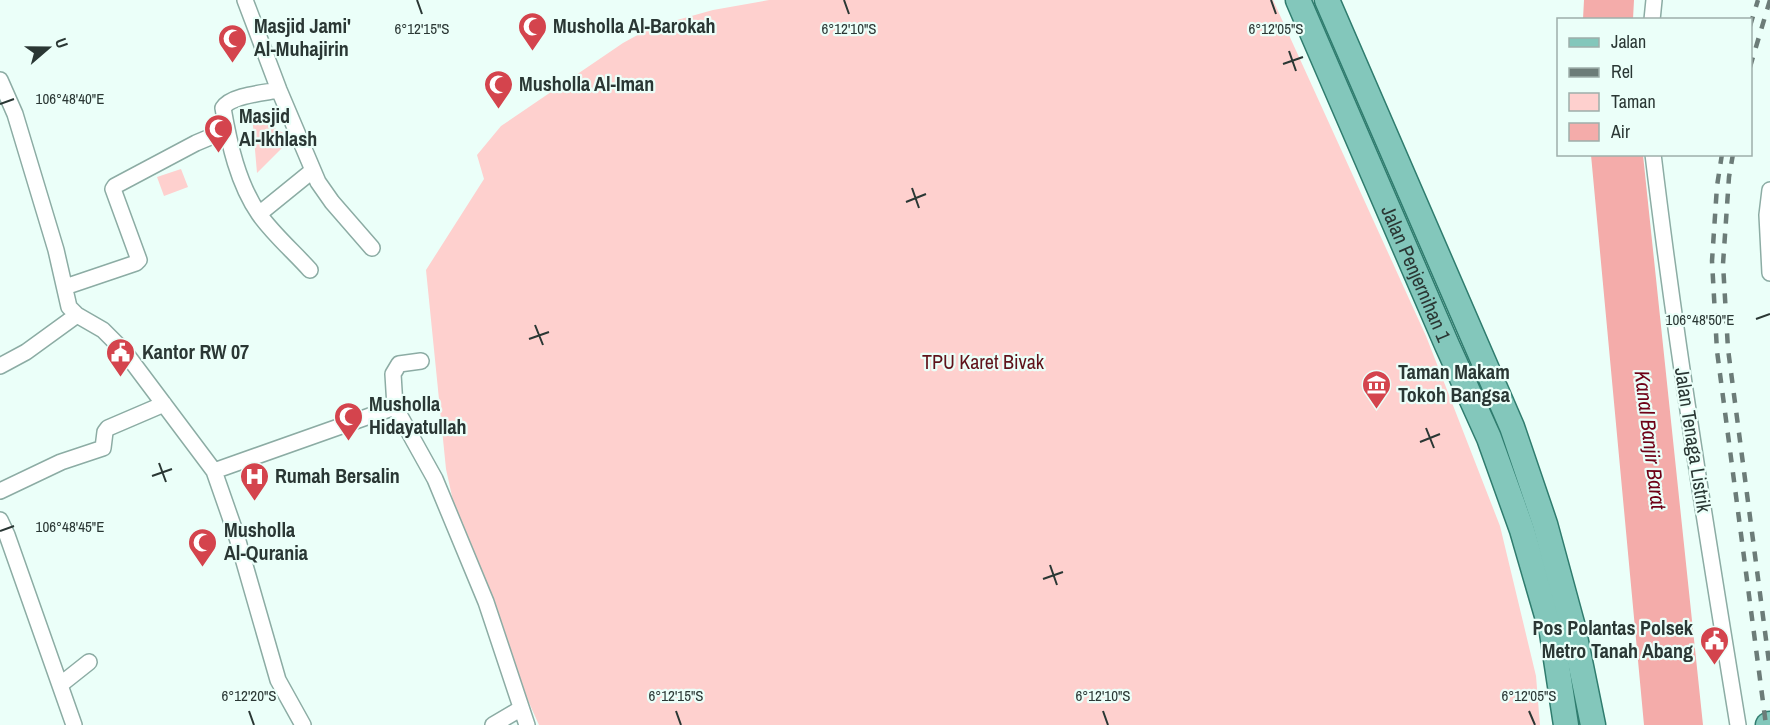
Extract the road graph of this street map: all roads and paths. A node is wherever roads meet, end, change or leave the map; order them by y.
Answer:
1 (244, 0) edge
2 (1298, 0) edge
3 (1327, 0) edge
4 (1654, 0) edge
5 (1652, 18) edge
6 (0, 80) edge
7 (279, 90) junction
8 (15, 114) junction
9 (0, 120) edge
10 (227, 130) junction
11 (1653, 156) edge
12 (312, 171) junction
13 (1770, 190) edge
14 (259, 214) junction
15 (372, 248) dead end
16 (310, 270) dead end
17 (1770, 273) edge
18 (65, 287) junction
19 (77, 315) junction
20 (1472, 334) junction
21 (1447, 345) junction
22 (421, 361) dead end
23 (1485, 365) junction
24 (0, 366) edge
25 (1461, 376) junction
26 (164, 405) junction
27 (395, 407) junction
28 (214, 471) junction
29 (0, 491) edge
30 (0, 520) edge
31 (89, 662) dead end
32 (60, 685) junction
33 (520, 709) junction
34 (74, 725) edge
35 (303, 725) edge
36 (493, 725) edge
37 (527, 725) edge
38 (1566, 725) edge
39 (1593, 725) edge
40 (1738, 725) edge

1 - 7 street
2 - 21 main road, Jalan Penjernihan 1
3 - 20 main road, Jalan Penjernihan 1
4 - 5 street
6 - 8 street
7 - 10 street
7 - 12 street
8 - 9 street
8 - 18 street
10 - 14 street
10 - 18 street
11 - 40 street, Jalan Tenaga Listrik
12 - 14 street
12 - 15 street
13 - 17 street
14 - 16 street
18 - 19 street
19 - 24 street
19 - 26 street
20 - 21 main road
20 - 23 main road, Jalan Penjernihan 1
21 - 25 main road, Jalan Penjernihan 1
22 - 27 street
23 - 25 main road
23 - 39 main road, Jalan Penjernihan 1
25 - 38 main road, Jalan Penjernihan 1
26 - 28 street
26 - 29 street
27 - 28 street
27 - 33 street
28 - 35 street
30 - 32 street
31 - 32 street
32 - 34 street
33 - 36 street
33 - 37 street

